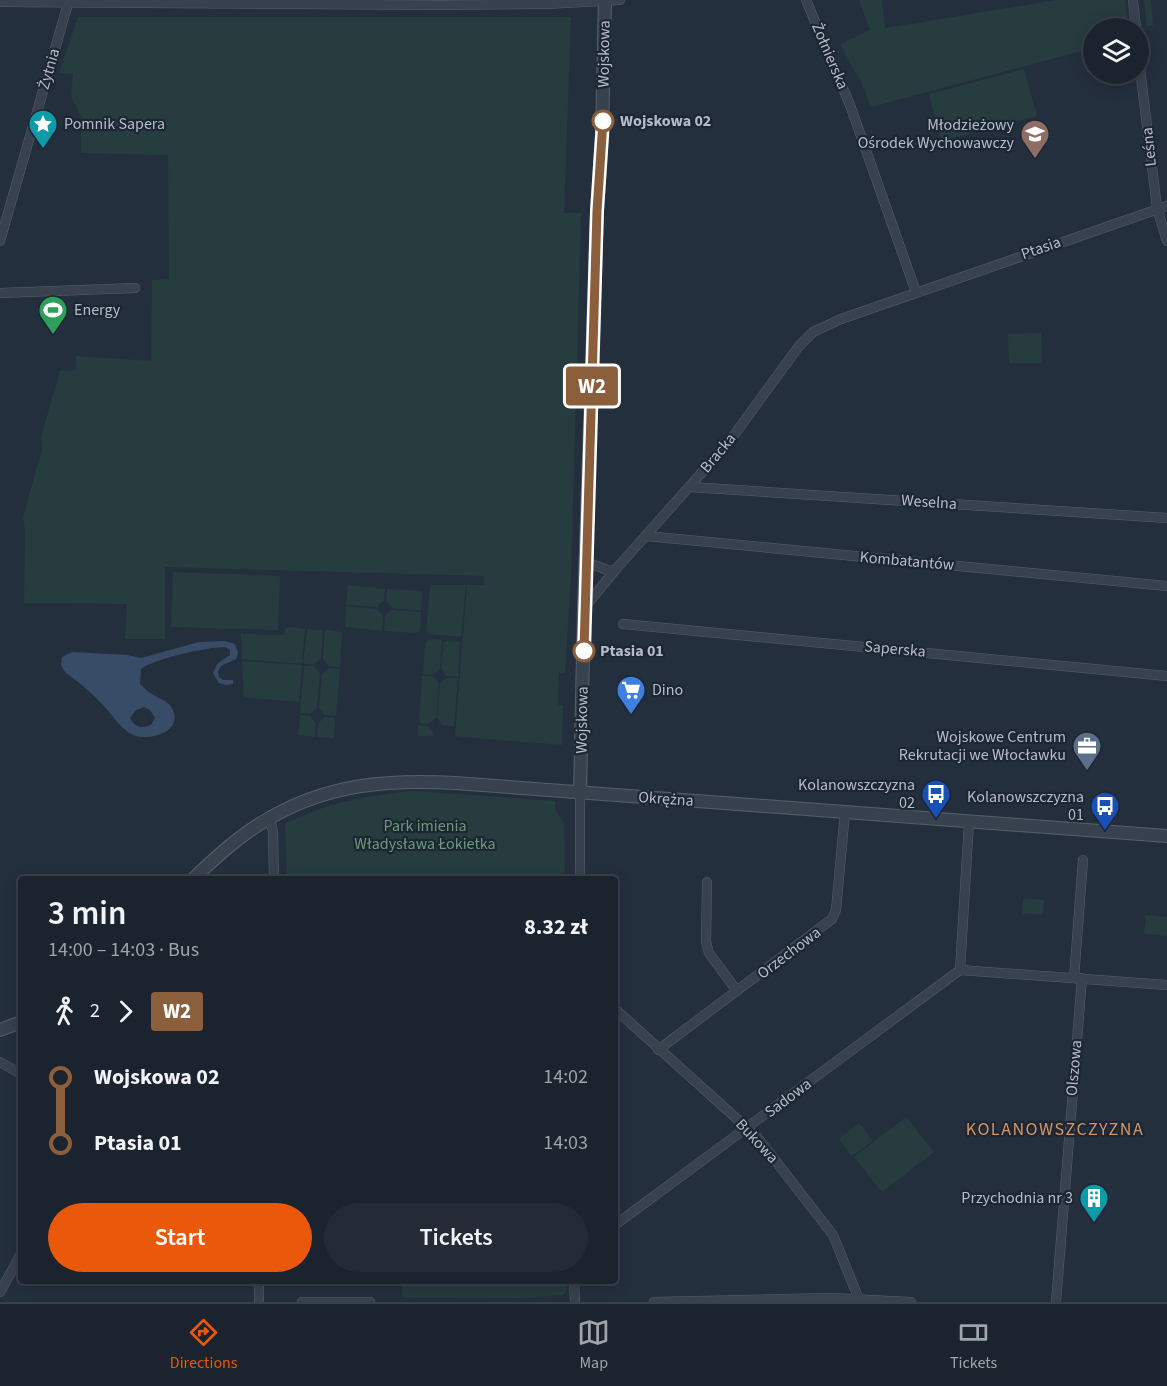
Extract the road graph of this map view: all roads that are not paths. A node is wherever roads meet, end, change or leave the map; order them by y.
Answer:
1 (620, 0) edge
2 (806, 0) edge
3 (1133, 0) edge
4 (68, 1) edge
5 (605, 1) edge
6 (0, 2) edge
7 (1135, 18) edge
8 (1142, 84) edge
9 (1167, 206) edge
10 (1157, 208) junction
11 (1167, 241) edge
12 (0, 242) edge
13 (135, 288) dead end
14 (916, 292) junction
15 (0, 293) edge
16 (813, 332) joint
17 (690, 487) junction
18 (1167, 518) edge
19 (646, 536) junction
20 (586, 562) junction
21 (616, 569) junction
22 (1167, 586) edge
23 (584, 608) junction
24 (623, 624) dead end
25 (1167, 676) edge
26 (580, 792) junction
27 (845, 812) junction
28 (268, 818) junction
29 (969, 822) junction
30 (1167, 836) edge
31 (1083, 860) dead end
32 (195, 876) edge
33 (274, 876) edge
34 (580, 876) edge
35 (707, 882) dead end
36 (960, 970) junction
37 (1078, 978) junction
38 (1167, 985) edge
39 (737, 991) junction
40 (618, 1012) edge
41 (18, 1023) edge
42 (0, 1030) edge
43 (658, 1050) junction
44 (0, 1062) edge
45 (18, 1072) edge
46 (747, 1128) junction
47 (618, 1223) edge
48 (18, 1259) edge
49 (259, 1284) edge
50 (574, 1284) edge
51 (0, 1292) edge
52 (859, 1300) edge
53 (259, 1302) edge
54 (302, 1302) edge
55 (370, 1302) edge
56 (575, 1302) edge
57 (654, 1302) edge
58 (911, 1302) edge
59 (1056, 1302) edge

1 - 5 street
2 - 14 street, Żołnierska
3 - 7 street
4 - 5 street
4 - 6 street
4 - 12 street, Żytnia
5 - 20 street, Wojskowa
8 - 10 street, Leśna
9 - 10 street, Ptasia
10 - 11 street, Leśna
10 - 14 street, Ptasia
13 - 15 street
14 - 16 street, Ptasia
16 - 17 street, Bracka
17 - 18 street, Weselna
17 - 19 street, Bracka
19 - 21 street, Bracka
19 - 22 street, Kombatantów
20 - 21 street
20 - 23 street, Wojskowa
21 - 23 street, Bracka
23 - 26 street, Wojskowa
24 - 25 street, Saperska
26 - 27 street, Okrężna
26 - 28 street, Okrężna
26 - 34 street
27 - 29 street, Okrężna
27 - 39 street, Orzechowa
28 - 32 street, Okrężna
28 - 33 street
29 - 30 street, Okrężna
29 - 36 street
31 - 37 street, Olszowa
35 - 39 street
36 - 37 street
36 - 46 street, Sadowa
37 - 38 street
37 - 59 street, Olszowa
39 - 43 street, Orzechowa
40 - 43 street, Bukowa
41 - 42 street
43 - 46 street, Bukowa
44 - 45 street
46 - 47 street, Sadowa
46 - 52 street, Bukowa
48 - 51 street
49 - 53 street
50 - 56 street
52 - 57 street
52 - 58 street
54 - 55 street

